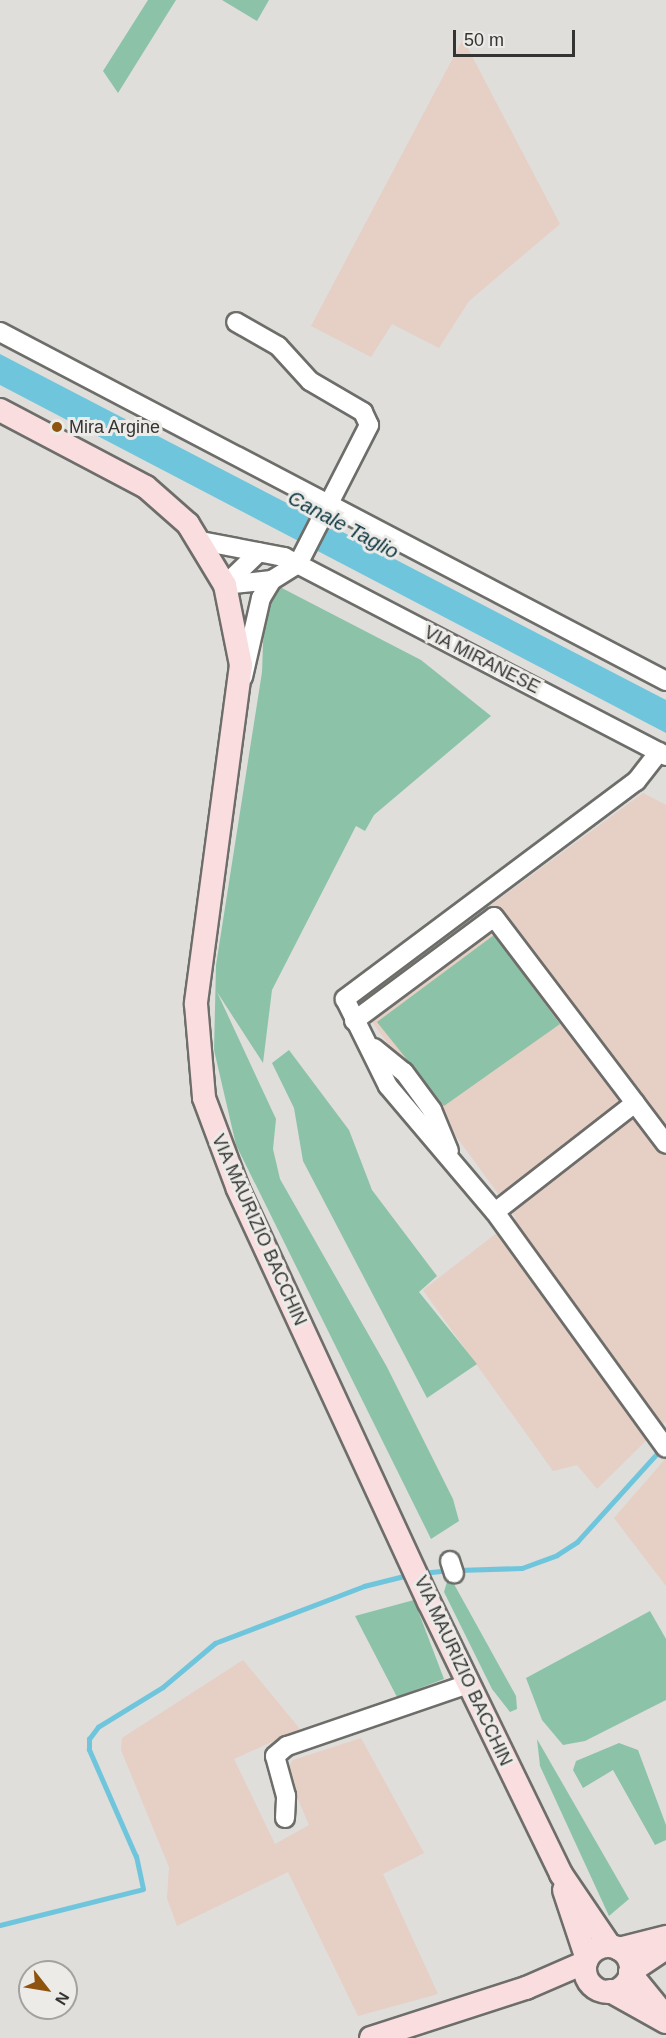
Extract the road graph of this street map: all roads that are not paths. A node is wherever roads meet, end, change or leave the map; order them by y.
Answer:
1 (236, 322) dead end
2 (0, 332) edge
3 (0, 410) edge
4 (325, 510) junction
5 (201, 541) junction
6 (259, 552) junction
7 (300, 559) junction
8 (272, 580) junction
9 (225, 585) junction
10 (666, 681) edge
11 (240, 687) junction
12 (662, 754) edge
13 (354, 1021) junction
14 (635, 1103) junction
15 (666, 1144) edge
16 (495, 1212) junction
17 (666, 1448) edge
18 (468, 1684) junction
19 (285, 1818) dead end
20 (561, 1874) junction
21 (666, 1937) edge
22 (614, 1947) junction
23 (666, 1948) edge
24 (586, 1961) junction
25 (630, 1972) junction
26 (526, 1988) junction
27 (600, 1988) junction
28 (666, 2016) edge
29 (666, 2022) edge
30 (371, 2038) edge

1 - 4 street
2 - 4 street
3 - 5 main road
4 - 7 street
4 - 10 street
5 - 6 street, VIA MIRANESE
5 - 9 main road, VIA MAURIZIO BACCHIN
6 - 7 street, VIA MIRANESE
6 - 9 street
7 - 8 street
7 - 12 street, VIA MIRANESE
8 - 9 street
8 - 11 street
9 - 11 main road, VIA MAURIZIO BACCHIN
11 - 18 main road, VIA MAURIZIO BACCHIN
12 - 13 street
13 - 14 street
13 - 16 street
14 - 15 street
14 - 16 street
16 - 17 street
18 - 19 street
18 - 20 main road, VIA MAURIZIO BACCHIN
20 - 22 main road, VIA MAURIZIO BACCHIN
20 - 24 main road, VIA MAURIZIO BACCHIN
21 - 22 main road
22 - 24 main road
22 - 25 main road
23 - 25 main road
24 - 26 main road
24 - 27 main road
25 - 27 main road
25 - 28 main road
26 - 27 main road
26 - 30 main road
27 - 29 main road

